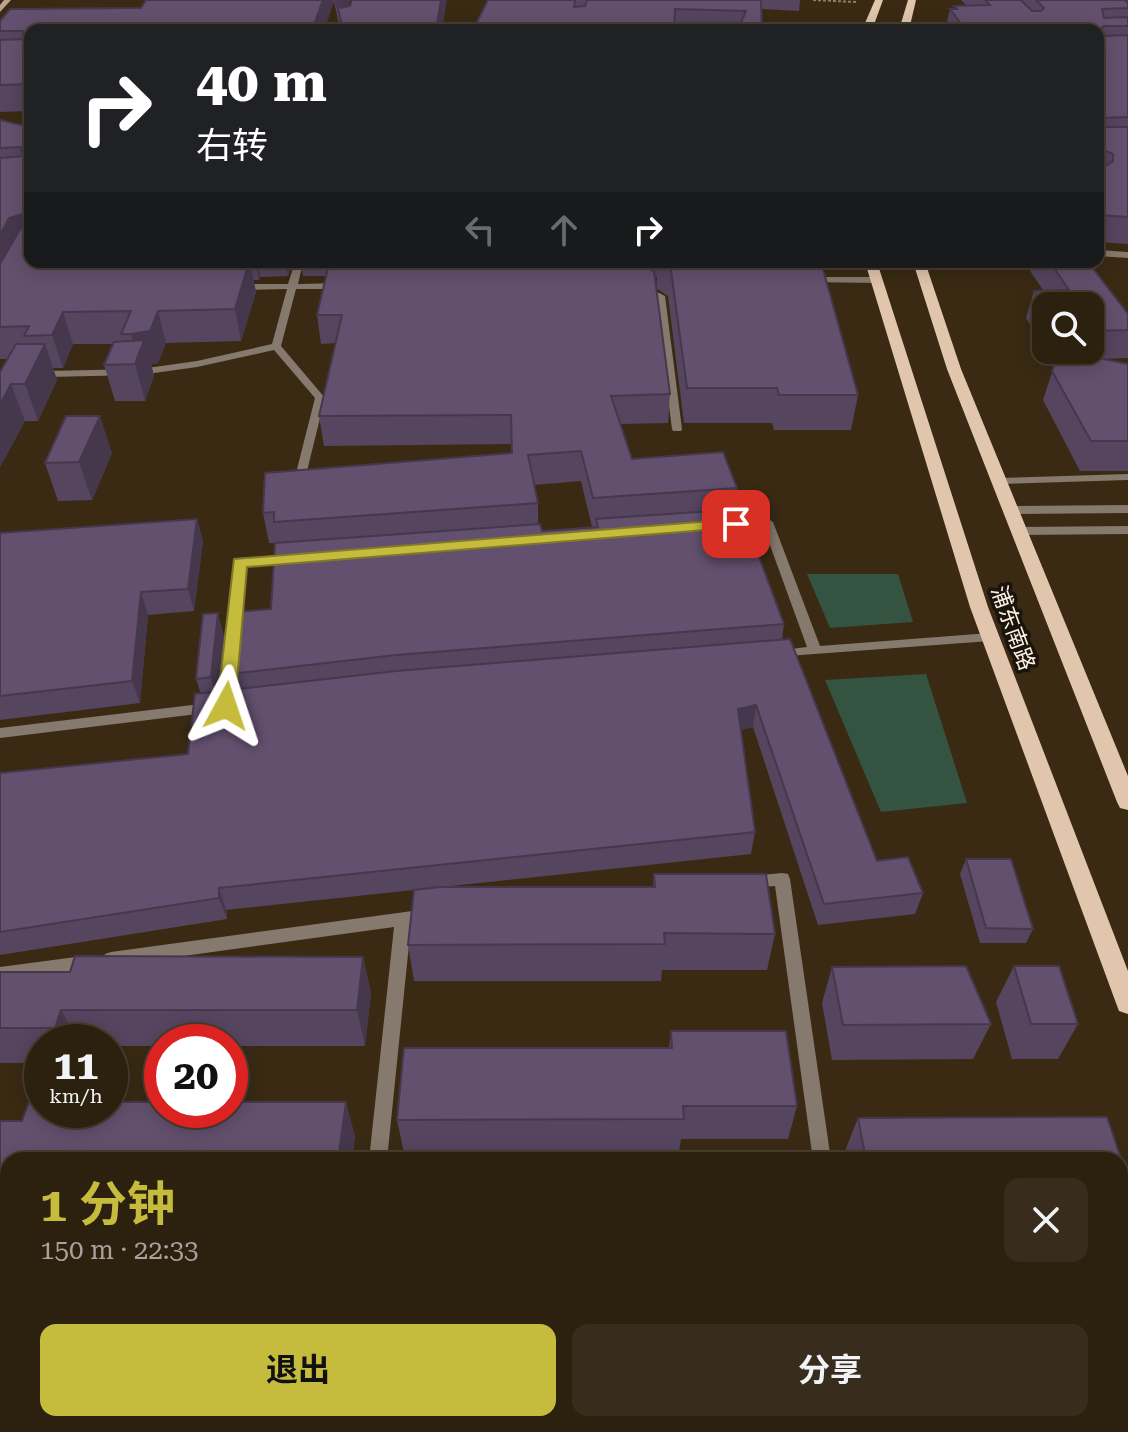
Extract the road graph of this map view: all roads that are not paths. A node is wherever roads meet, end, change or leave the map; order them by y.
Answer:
1 (8, 0) edge
2 (912, 0) edge
3 (878, 2) edge
4 (0, 10) edge
5 (869, 24) edge
6 (906, 24) edge
7 (1104, 253) edge
8 (1128, 255) edge
9 (297, 268) edge
10 (628, 268) edge
11 (921, 268) edge
12 (874, 271) edge
13 (800, 280) edge
14 (615, 282) edge
15 (631, 282) junction
16 (662, 282) dead end
17 (353, 285) edge
18 (292, 286) junction
19 (231, 287) edge
20 (276, 346) junction
21 (0, 375) edge
22 (677, 429) dead end
23 (303, 469) edge
24 (1128, 477) edge
25 (998, 481) junction
26 (1128, 509) edge
27 (1010, 510) junction
28 (721, 525) edge
29 (1128, 530) edge
30 (1018, 531) junction
31 (302, 558) edge
32 (990, 637) junction
33 (815, 651) junction
34 (768, 655) edge
35 (242, 704) edge
36 (226, 706) junction
37 (0, 733) edge
38 (1128, 802) edge
39 (734, 884) edge
40 (451, 914) edge
41 (403, 919) junction
42 (0, 974) edge
43 (1128, 1003) edge
44 (379, 1152) edge
45 (821, 1152) edge

1 - 4 street
2 - 6 main road
3 - 5 main road
7 - 8 lane
9 - 18 lane
10 - 15 lane
11 - 25 main road, 浦东南路
12 - 13 lane
12 - 32 main road, 浦东南路
14 - 15 lane
15 - 16 lane
15 - 22 lane
17 - 18 lane
18 - 19 lane
18 - 20 lane
20 - 21 lane
20 - 23 lane
24 - 25 lane
25 - 27 main road, 浦东南路
26 - 27 lane
27 - 30 main road, 浦东南路
28 - 33 lane
29 - 30 lane
30 - 38 main road, 浦东南路
31 - 36 lane
32 - 33 lane
32 - 43 main road, 浦东南路
33 - 34 lane
35 - 36 lane
36 - 37 lane
39 - 45 lane
40 - 41 lane
41 - 42 lane
41 - 44 lane

